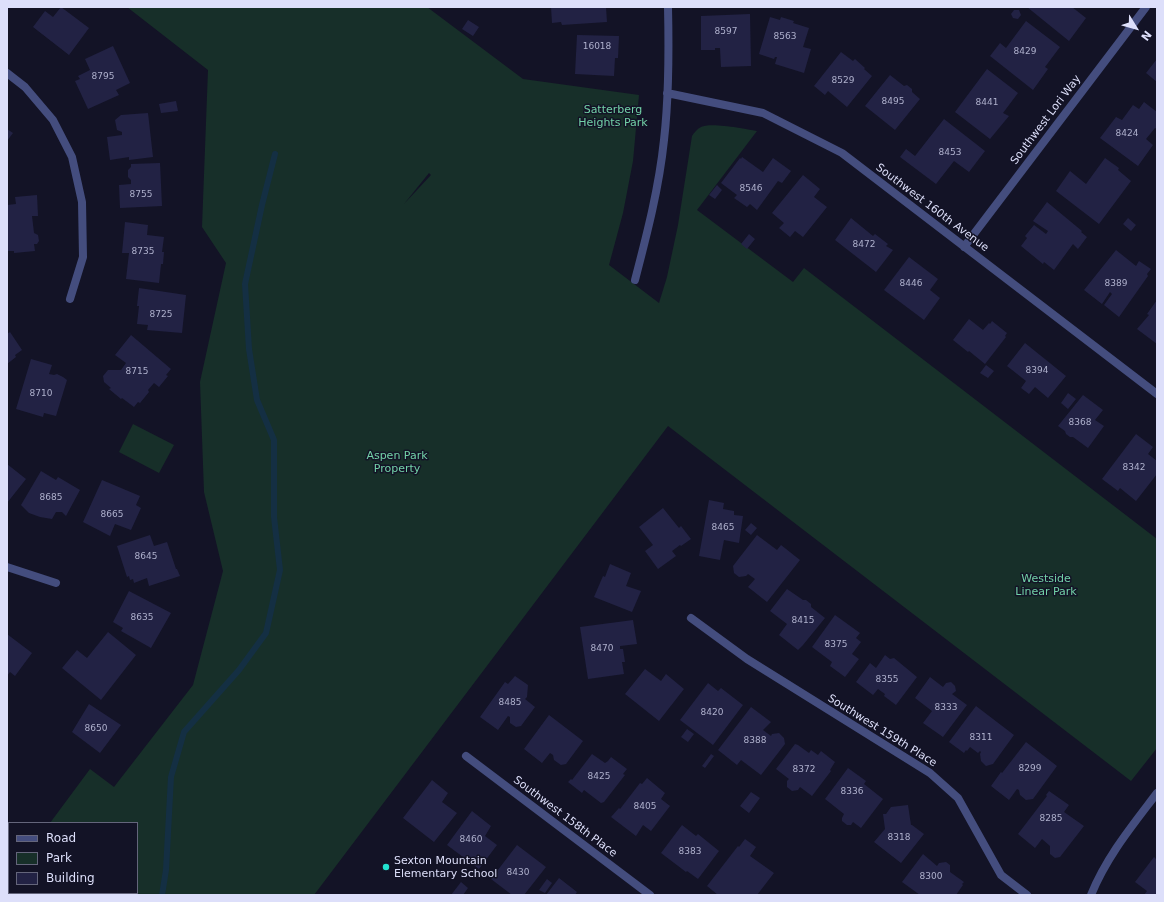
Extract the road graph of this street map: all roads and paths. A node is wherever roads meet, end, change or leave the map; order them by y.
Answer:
1 (668, 7) edge
2 (1146, 7) edge
3 (7, 73) edge
4 (667, 92) junction
5 (964, 247) junction
6 (635, 280) dead end
7 (70, 299) dead end
8 (1157, 394) edge
9 (7, 567) edge
10 (56, 582) dead end
11 (691, 618) dead end
12 (466, 756) dead end
13 (1157, 793) edge
14 (650, 895) edge
15 (1027, 895) edge
16 (1091, 895) edge

1 - 4 street
2 - 5 street, Southwest Lori Way
3 - 7 street
4 - 5 street, Southwest 160th Avenue
4 - 6 street
5 - 8 street, Southwest 160th Avenue
9 - 10 street
11 - 15 street, Southwest 159th Place
12 - 14 street, Southwest 158th Place
13 - 16 street

